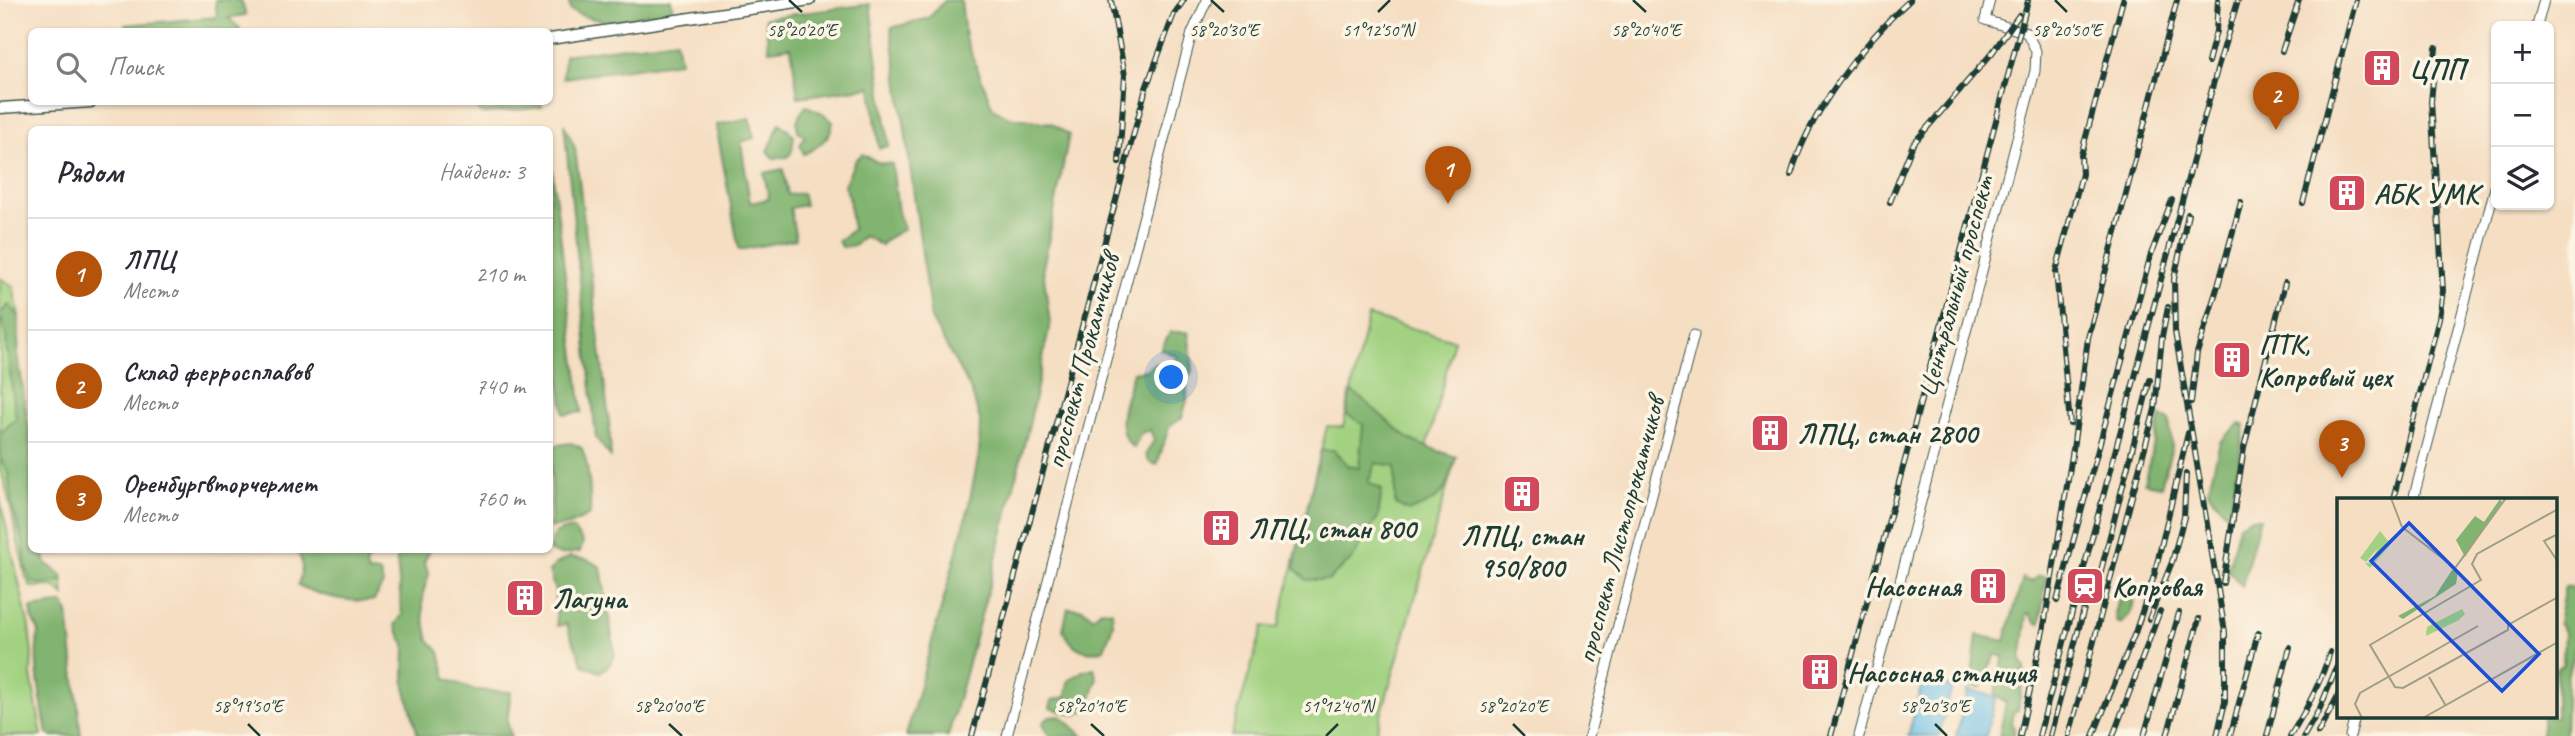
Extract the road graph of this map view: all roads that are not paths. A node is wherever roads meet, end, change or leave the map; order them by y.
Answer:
1 (810, 0) edge
2 (1207, 0) edge
3 (1990, 0) edge
4 (2544, 0) edge
5 (2539, 21) edge
6 (553, 39) edge
7 (46, 105) edge
8 (0, 108) edge
9 (2491, 203) edge
10 (1694, 335) dead end
11 (2414, 498) edge
12 (2355, 718) edge
13 (1007, 736) edge
14 (1589, 736) edge
15 (1859, 736) edge
16 (2350, 736) edge

1 - 6 street
2 - 13 street, проспект Прокатчиков
3 - 15 street, Центральный проспект
4 - 5 street
7 - 8 street
9 - 11 street
10 - 14 street, проспект Листопрокатчиков
12 - 16 street

